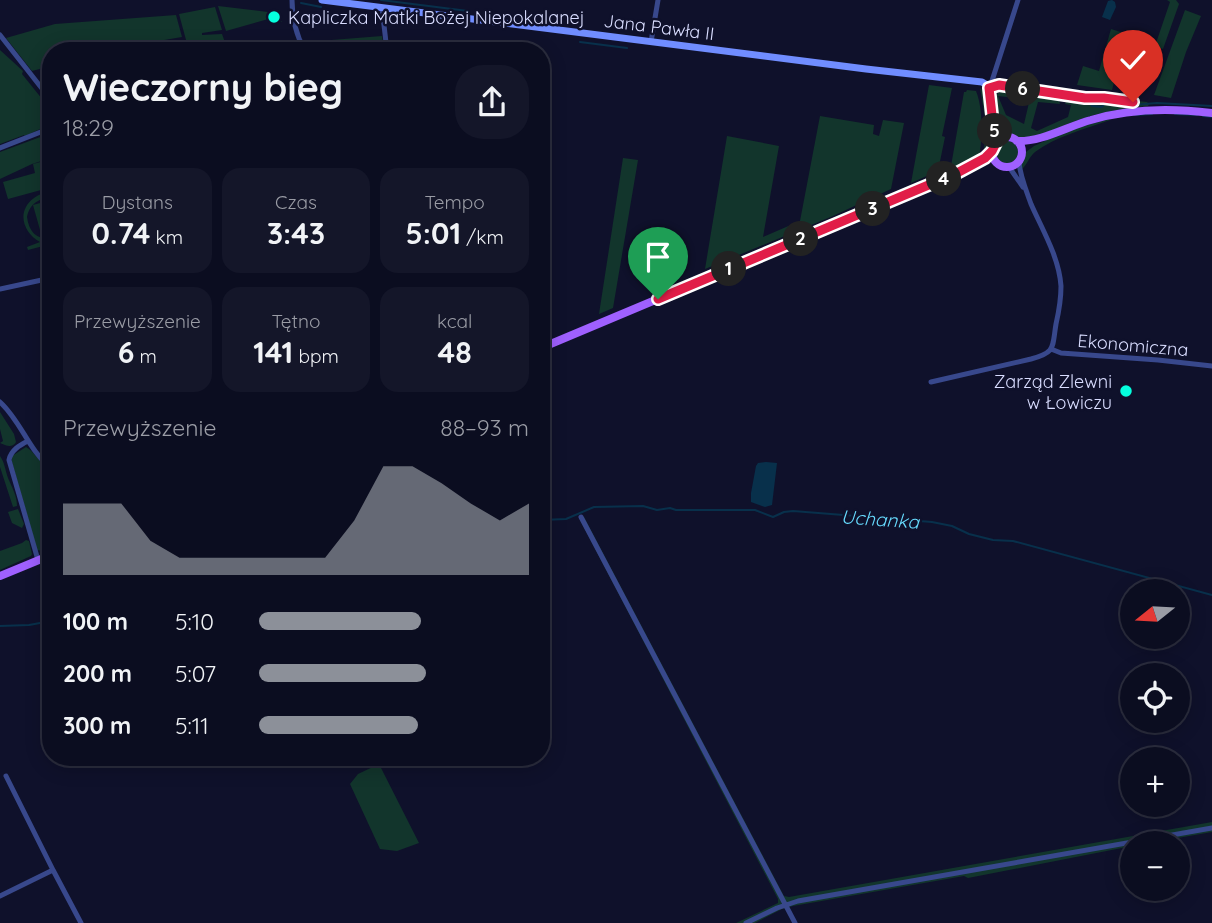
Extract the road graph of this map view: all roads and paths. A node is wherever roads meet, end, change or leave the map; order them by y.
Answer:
1 (292, 0) edge
2 (323, 0) edge
3 (658, 0) edge
4 (1018, 0) edge
5 (382, 8) junction
6 (0, 35) edge
7 (301, 42) edge
8 (386, 42) edge
9 (651, 42) junction
10 (989, 88) junction
11 (42, 89) edge
12 (1133, 102) dead end
13 (992, 110) junction
14 (1212, 113) edge
15 (42, 132) edge
16 (1052, 133) junction
17 (1006, 137) junction
18 (997, 141) junction
19 (1017, 141) junction
20 (0, 148) edge
21 (992, 151) junction
22 (1022, 152) junction
23 (1019, 162) junction
24 (998, 164) junction
25 (1009, 167) junction
26 (965, 170) junction
27 (1027, 192) junction
28 (42, 280) edge
29 (0, 289) edge
30 (550, 344) edge
31 (1052, 349) junction
32 (1212, 366) edge
33 (931, 382) dead end
34 (0, 402) edge
35 (29, 441) junction
36 (42, 460) edge
37 (581, 517) dead end
38 (42, 558) edge
39 (38, 560) junction
40 (0, 576) edge
41 (6, 776) dead end
42 (1212, 828) edge
43 (54, 870) junction
44 (0, 897) edge
45 (785, 904) junction
46 (81, 923) edge
47 (746, 923) edge
48 (795, 923) edge

1 - 7 street
2 - 5 street, Jana Pawła II
3 - 9 street
4 - 10 street
5 - 8 street
5 - 9 street, Jana Pawła II
6 - 11 street
9 - 10 street, Jana Pawła II
10 - 12 street, Jana Pawła II
10 - 13 street
13 - 17 street
13 - 18 street
14 - 16 main road
15 - 20 street
16 - 19 main road
16 - 22 main road
17 - 18 main road
17 - 19 main road
18 - 21 main road
19 - 22 main road
21 - 24 main road
21 - 26 main road
22 - 23 main road
23 - 25 main road
23 - 27 street
24 - 25 main road
24 - 26 main road
25 - 27 street
26 - 30 main road
27 - 31 street
28 - 29 street
31 - 32 street, Ekonomiczna
31 - 33 street
34 - 35 street
35 - 36 street
35 - 39 street
37 - 45 street
38 - 39 main road
39 - 40 main road
41 - 43 street
42 - 45 street
43 - 44 street
43 - 46 street
45 - 47 street
45 - 48 street

